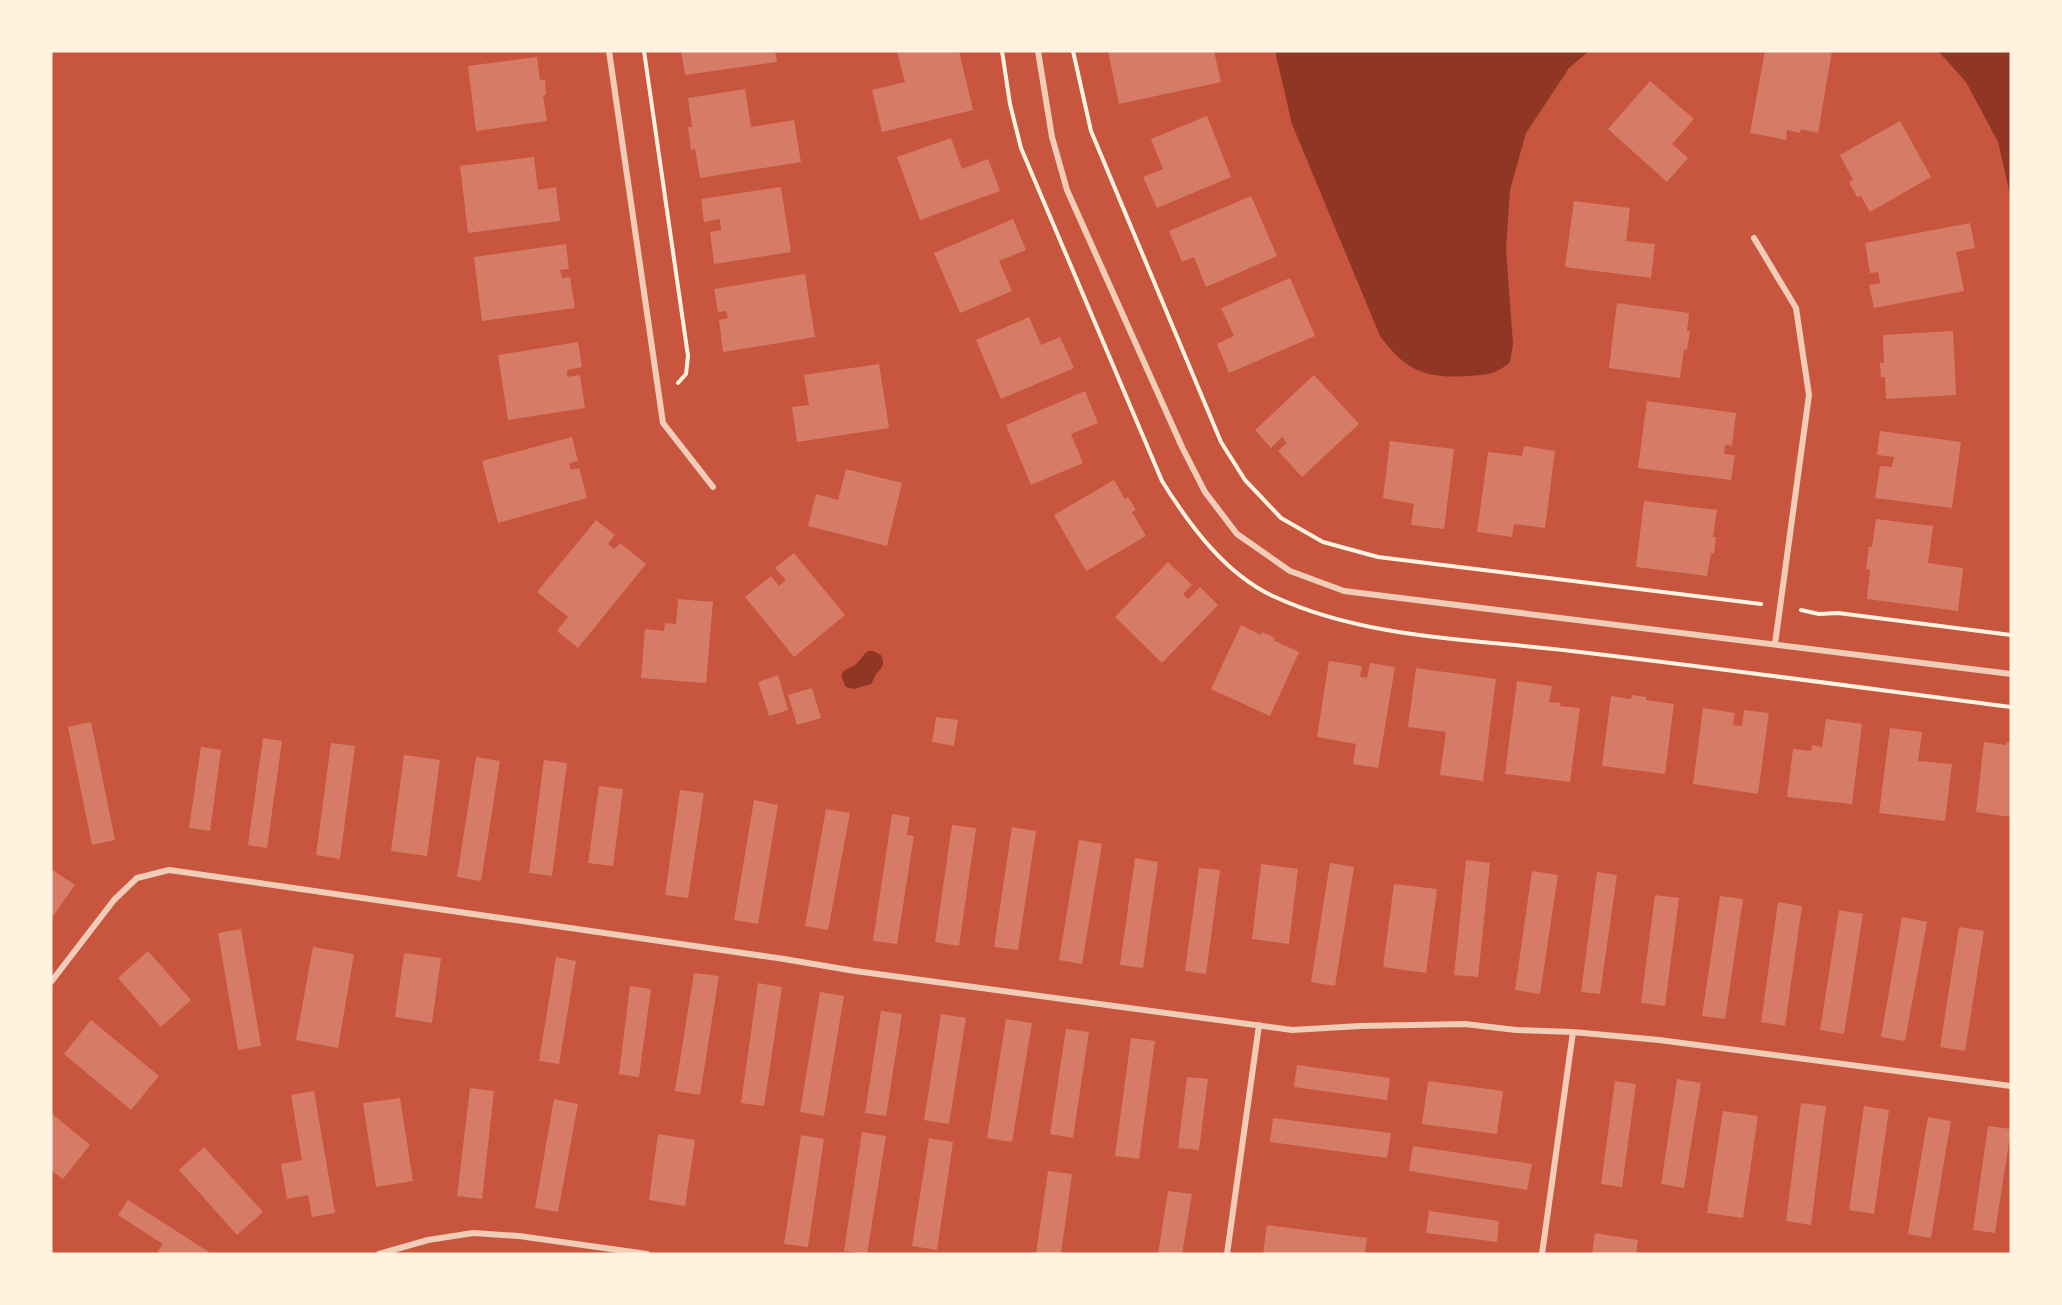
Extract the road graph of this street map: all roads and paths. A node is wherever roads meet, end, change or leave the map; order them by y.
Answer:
1 (609, 51) edge
2 (644, 51) edge
3 (1002, 51) edge
4 (1038, 51) edge
5 (1073, 51) edge
6 (1754, 238) dead end
7 (659, 394) junction
8 (713, 487) dead end
9 (1780, 607) junction
10 (2011, 635) edge
11 (1775, 644) junction
12 (2011, 674) edge
13 (2011, 707) edge
14 (51, 982) edge
15 (1259, 1025) junction
16 (1573, 1032) junction
17 (2011, 1086) edge
18 (379, 1254) edge
19 (647, 1254) edge
20 (1227, 1254) edge
21 (1542, 1254) edge

1 - 7 street
2 - 7 path
3 - 13 path
4 - 11 street
5 - 9 path
6 - 9 street
7 - 8 street
9 - 10 path
9 - 11 street
11 - 12 street
14 - 15 street
15 - 16 street
15 - 20 street
16 - 17 street
16 - 21 street
18 - 19 street

